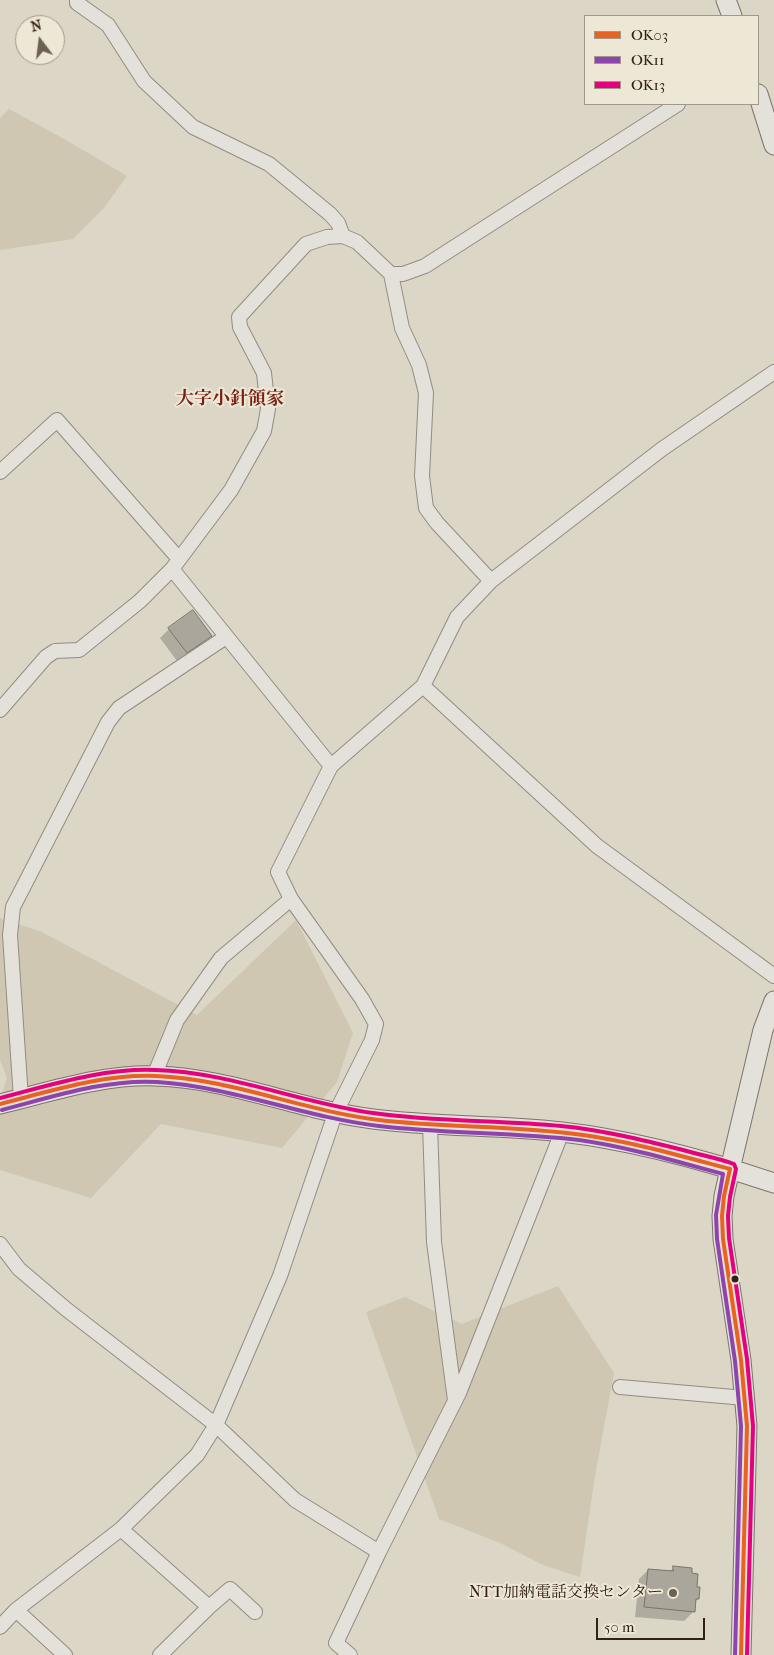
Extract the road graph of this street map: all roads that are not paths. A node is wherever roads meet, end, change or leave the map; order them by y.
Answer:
1 (76, 0) edge
2 (726, 0) edge
3 (732, 15) edge
4 (759, 97) edge
5 (676, 105) edge
6 (774, 145) edge
7 (343, 236) junction
8 (391, 274) junction
9 (774, 372) edge
10 (0, 472) edge
11 (176, 564) junction
12 (491, 581) junction
13 (226, 637) junction
14 (422, 686) junction
15 (0, 710) edge
16 (331, 766) junction
17 (292, 899) junction
18 (774, 976) edge
19 (774, 1001) edge
20 (154, 1076) junction
21 (21, 1099) junction
22 (0, 1104) edge
23 (335, 1114) junction
24 (430, 1124) junction
25 (562, 1132) junction
26 (730, 1169) junction
27 (774, 1183) edge
28 (0, 1244) edge
29 (620, 1387) dead end
30 (745, 1398) junction
31 (455, 1400) junction
32 (216, 1425) junction
33 (121, 1529) junction
34 (379, 1552) junction
35 (209, 1607) junction
36 (16, 1610) junction
37 (255, 1612) dead end
38 (0, 1627) edge
39 (65, 1655) edge
40 (160, 1655) edge
41 (350, 1655) edge
42 (741, 1655) edge

1 - 7 street
2 - 3 main road
4 - 6 main road
5 - 8 street
7 - 8 street
7 - 11 street
8 - 12 street
9 - 12 street
10 - 11 street
11 - 13 street
11 - 15 street
12 - 14 street
13 - 16 street
13 - 21 street
14 - 16 street
14 - 18 street
16 - 17 street
17 - 20 street
17 - 23 street
19 - 26 main road
20 - 21 main road
20 - 23 main road
21 - 22 main road
23 - 24 main road
23 - 32 street
24 - 25 main road
24 - 31 street
25 - 26 main road
25 - 31 street
26 - 27 main road
26 - 30 main road
28 - 32 street
29 - 30 street
30 - 42 main road
31 - 34 street
32 - 33 street
32 - 34 street
33 - 35 street
33 - 36 street
34 - 41 street
35 - 37 street
35 - 40 street
36 - 38 street
36 - 39 street

